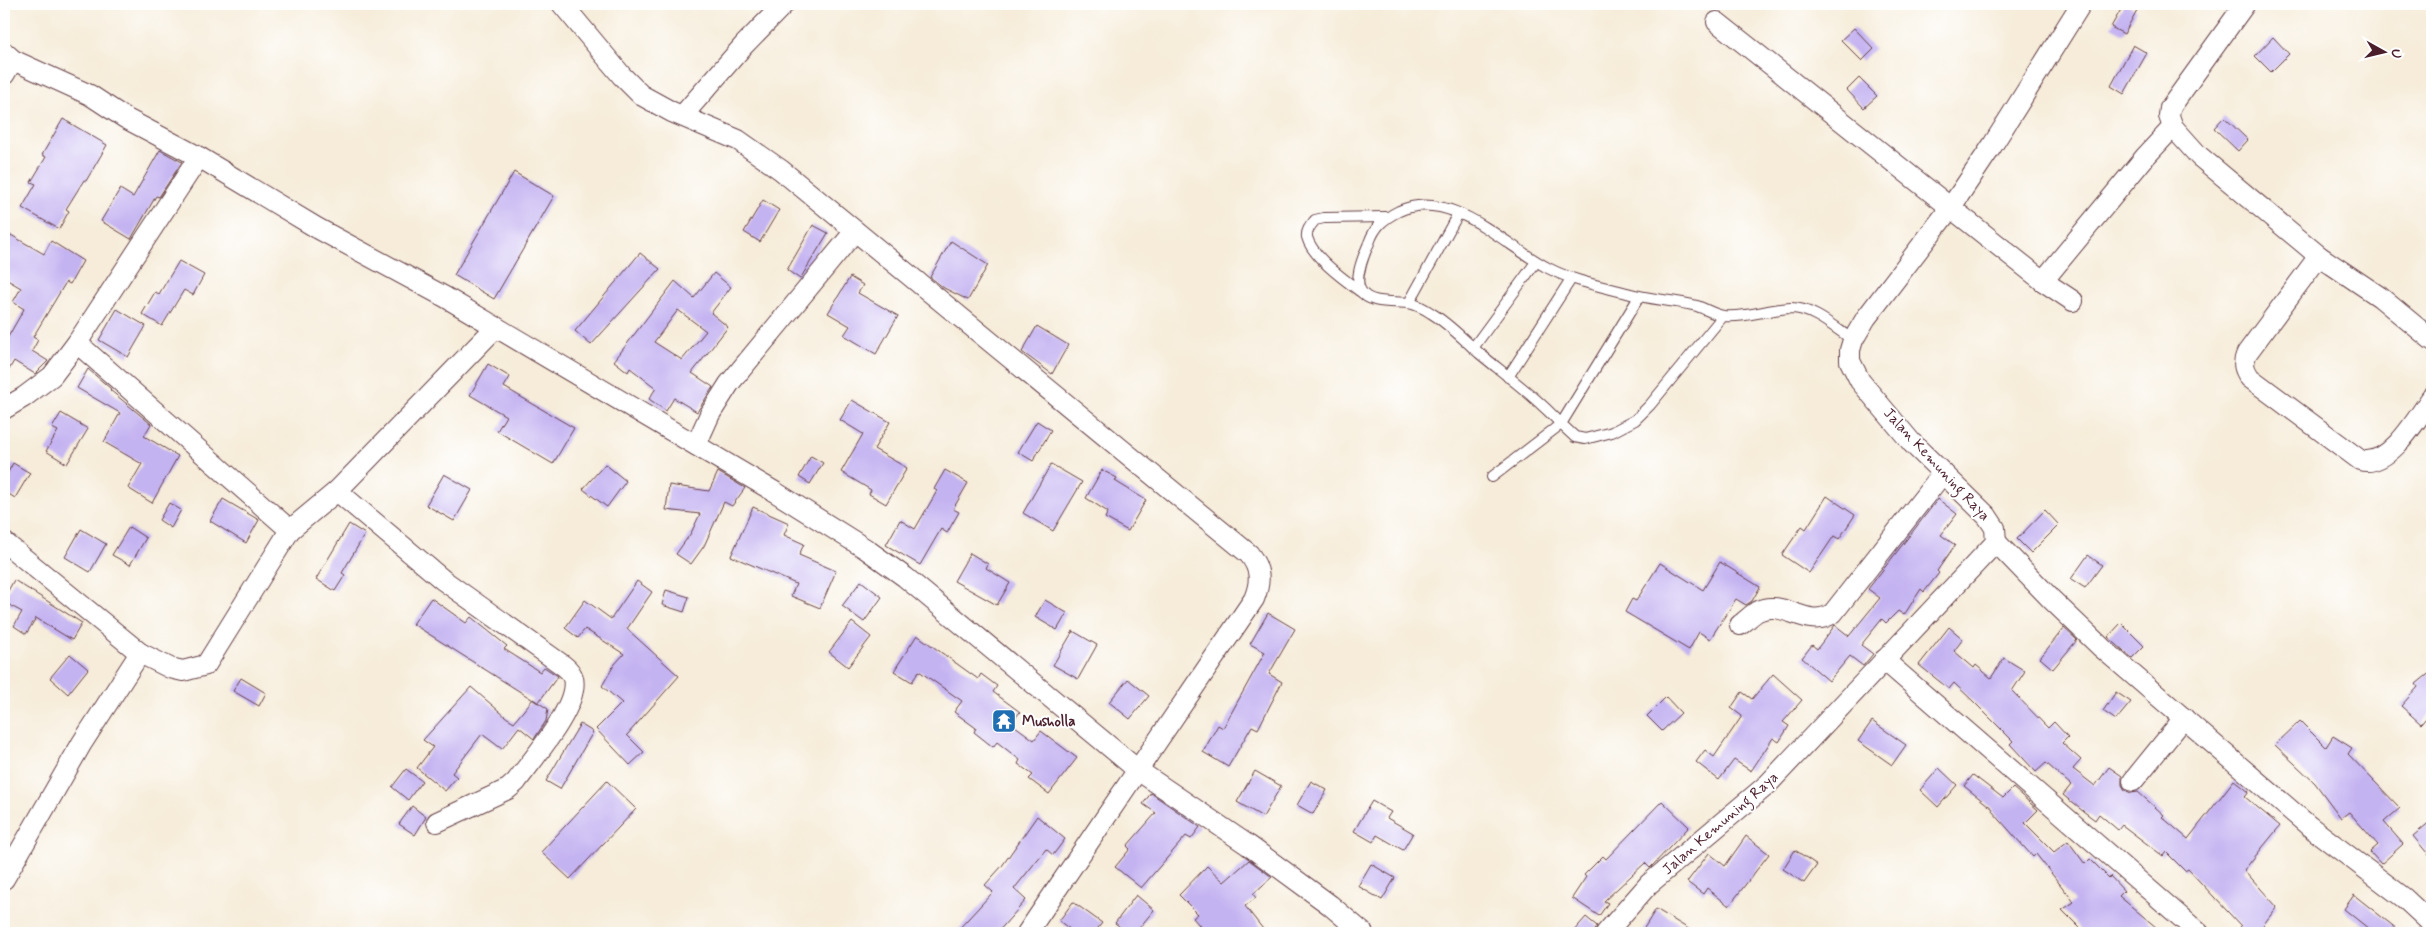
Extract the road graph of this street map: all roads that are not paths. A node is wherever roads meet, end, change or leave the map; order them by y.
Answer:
1 (562, 4) edge
2 (784, 4) edge
3 (2081, 4) edge
4 (2245, 4) edge
5 (1717, 22) dead end
6 (7, 62) edge
7 (682, 115) junction
8 (2173, 128) junction
9 (199, 157) junction
10 (1951, 208) junction
11 (1458, 214) junction
12 (1386, 217) junction
13 (855, 231) junction
14 (2318, 256) junction
15 (1536, 262) junction
16 (1571, 279) junction
17 (2044, 281) junction
18 (1361, 292) junction
19 (1639, 297) junction
20 (2073, 301) dead end
21 (1409, 303) junction
22 (1723, 316) junction
23 (496, 327) junction
24 (1853, 340) junction
25 (2432, 340) edge
26 (77, 343) junction
27 (1473, 348) junction
28 (1508, 377) junction
29 (2432, 397) edge
30 (4, 408) edge
31 (1561, 424) junction
32 (696, 445) junction
33 (1943, 473) junction
34 (1492, 477) dead end
35 (337, 491) junction
36 (290, 530) junction
37 (4, 542) edge
38 (1996, 542) junction
39 (1740, 625) dead end
40 (140, 653) junction
41 (1884, 660) junction
42 (2184, 718) junction
43 (1139, 770) junction
44 (2133, 781) dead end
45 (437, 822) dead end
46 (4, 879) edge
47 (2432, 924) edge
48 (1027, 933) edge
49 (1363, 933) edge
50 (1606, 933) edge
51 (2199, 933) edge

1 - 7 street
2 - 7 street
3 - 10 street, Jalan Kemuning Raya
4 - 8 street
5 - 10 street
6 - 9 street
7 - 13 street
8 - 14 street
8 - 17 street
9 - 23 street
9 - 26 street
10 - 17 street
10 - 24 street, Jalan Kemuning Raya
11 - 12 lane
11 - 15 lane
11 - 21 lane
12 - 18 lane
12 - 18 lane
13 - 32 street
13 - 43 street
14 - 25 street
14 - 29 street
15 - 16 lane
15 - 27 lane
16 - 19 lane
16 - 28 lane
17 - 20 street
18 - 21 lane
19 - 22 lane
19 - 31 lane
21 - 27 lane
22 - 24 lane
22 - 31 lane
23 - 32 street
23 - 35 street
24 - 33 street, Jalan Kemuning Raya
26 - 30 street
26 - 36 street
27 - 28 lane
28 - 31 lane
31 - 34 lane
32 - 43 street
33 - 38 street, Jalan Kemuning Raya
33 - 39 street
35 - 36 street
35 - 45 street
36 - 40 street
37 - 40 street
38 - 41 street, Jalan Kemuning Raya
38 - 42 street
40 - 46 street
41 - 50 street, Jalan Kemuning Raya
41 - 51 street
42 - 44 street
42 - 47 street
43 - 48 street
43 - 49 street

